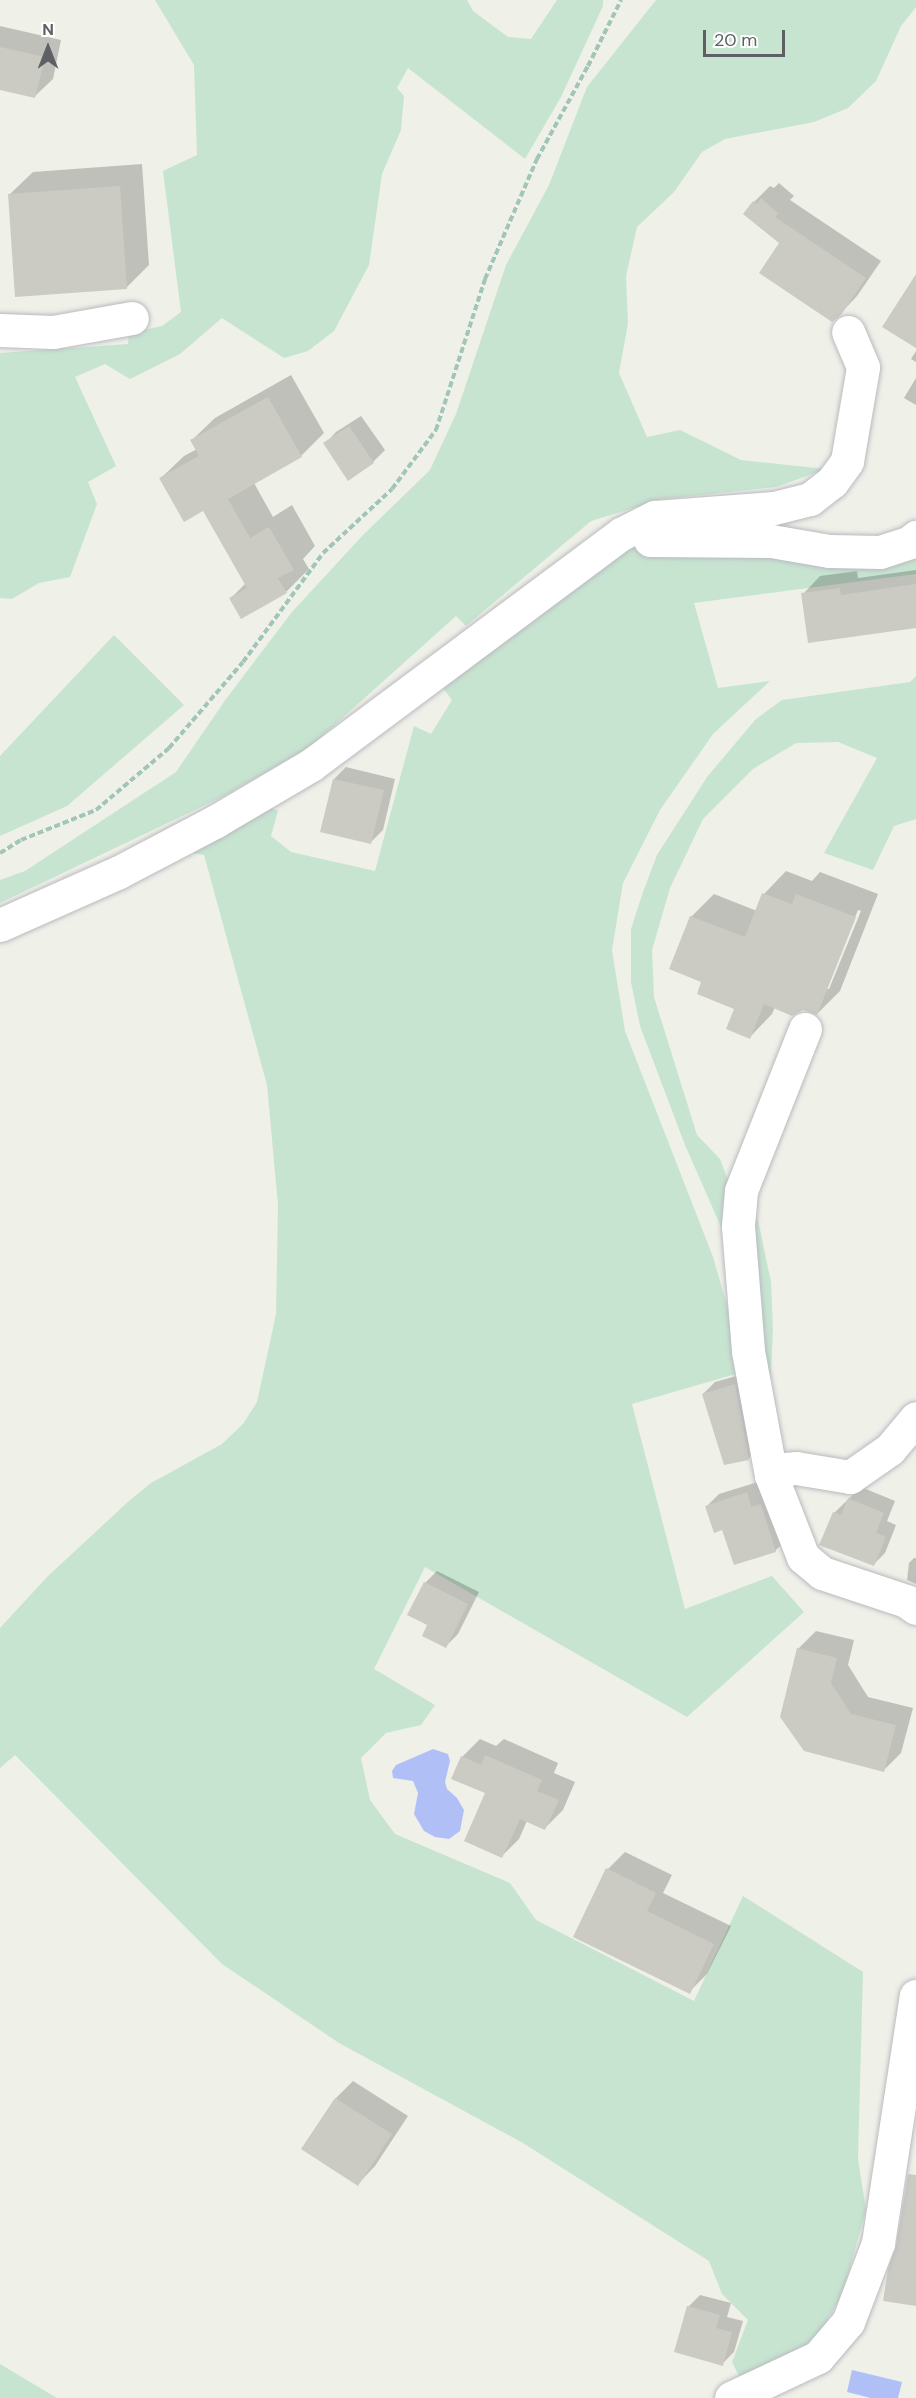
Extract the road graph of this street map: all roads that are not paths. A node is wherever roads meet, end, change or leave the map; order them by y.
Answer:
1 (132, 318) dead end
2 (0, 330) edge
3 (848, 332) dead end
4 (916, 537) edge
5 (593, 552) junction
6 (0, 925) edge
7 (805, 1029) dead end
8 (916, 1418) edge
9 (771, 1475) junction
10 (916, 1608) edge
11 (916, 1996) edge
12 (731, 2398) edge

1 - 2 street
3 - 5 street
4 - 5 street
5 - 6 street
7 - 9 street
8 - 9 street
9 - 10 street
11 - 12 street

